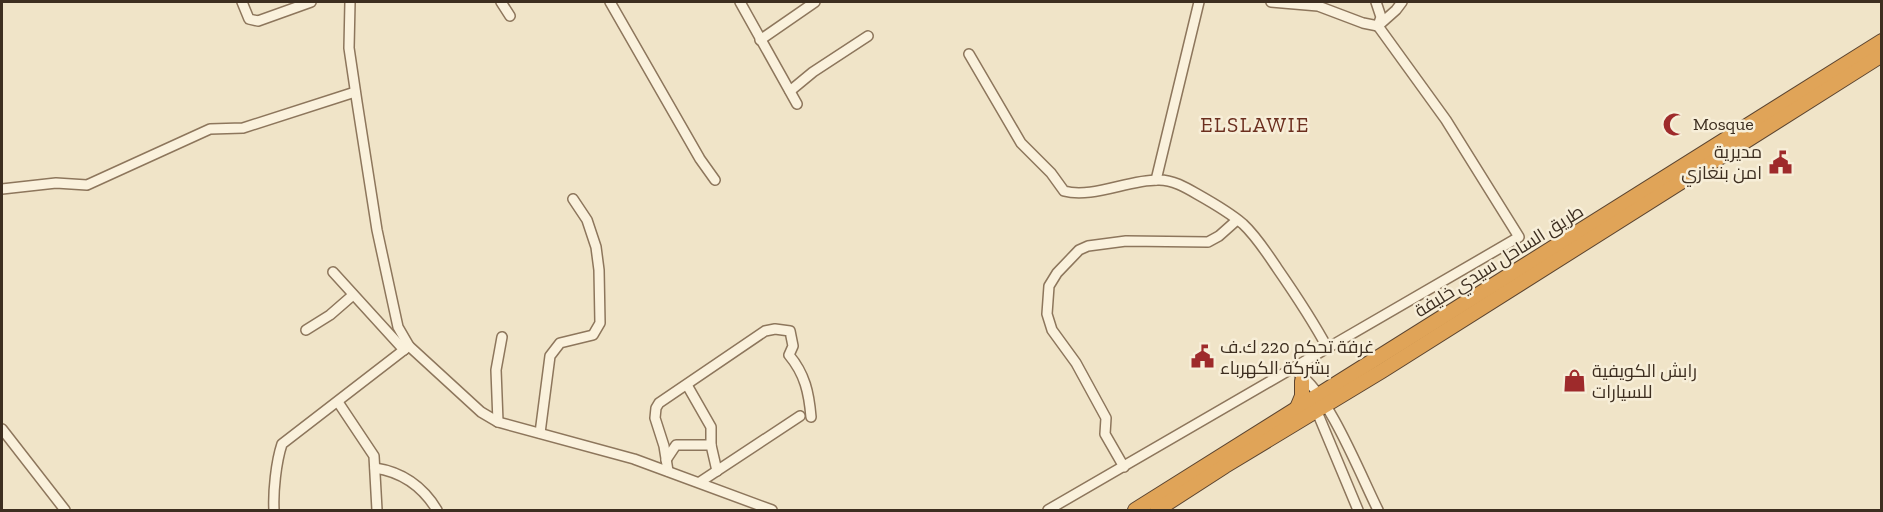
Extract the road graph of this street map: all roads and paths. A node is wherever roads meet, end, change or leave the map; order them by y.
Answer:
1 (242, 2) edge
2 (310, 2) edge
3 (350, 2) edge
4 (501, 2) edge
5 (610, 2) edge
6 (740, 2) edge
7 (815, 2) edge
8 (1199, 2) edge
9 (1271, 2) edge
10 (1285, 2) edge
11 (1376, 2) edge
12 (1402, 2) edge
13 (510, 16) dead end
14 (1378, 26) junction
15 (868, 36) dead end
16 (760, 39) junction
17 (1881, 41) edge
18 (969, 54) dead end
19 (1881, 55) edge
20 (790, 91) junction
21 (355, 92) junction
22 (797, 104) dead end
23 (715, 180) dead end
24 (1156, 180) junction
25 (2, 189) edge
26 (573, 199) dead end
27 (1238, 220) junction
28 (333, 272) dead end
29 (353, 295) junction
30 (306, 330) dead end
31 (502, 337) dead end
32 (407, 348) junction
33 (1328, 349) junction
34 (1300, 375) junction
35 (687, 385) junction
36 (1321, 399) junction
37 (338, 402) junction
38 (1297, 408) junction
39 (800, 416) dead end
40 (811, 417) dead end
41 (498, 422) junction
42 (2, 429) edge
43 (540, 433) junction
44 (711, 446) junction
45 (666, 460) junction
46 (1124, 467) junction
47 (375, 468) junction
48 (668, 471) junction
49 (717, 471) junction
50 (700, 482) junction
51 (65, 510) edge
52 (274, 510) edge
53 (377, 510) edge
54 (437, 510) edge
55 (772, 510) edge
56 (1048, 510) edge
57 (1136, 510) edge
58 (1157, 510) edge
59 (1358, 510) edge
60 (1378, 510) edge

1 - 2 street
3 - 21 street
4 - 13 street
5 - 23 street
6 - 16 street
7 - 16 street
8 - 24 street
9 - 10 street
10 - 14 street
11 - 14 street
12 - 14 street
14 - 33 street
15 - 20 street
16 - 20 street
17 - 36 highway, طريق الساحل سيدي خليفة
18 - 24 street
19 - 36 highway
20 - 22 street
21 - 25 street
21 - 32 street
24 - 27 street
26 - 43 street
27 - 33 street
27 - 46 street
28 - 29 street
29 - 30 street
29 - 32 street
31 - 41 street
32 - 37 street
32 - 41 street
33 - 34 street
34 - 36 highway
34 - 36 street
34 - 38 highway
34 - 46 street
35 - 40 street
35 - 44 street
35 - 45 street
36 - 38 highway, طريق الساحل سيدي خليفة
36 - 58 highway
36 - 59 street
36 - 60 street
37 - 47 street
37 - 52 street
38 - 57 highway, طريق الساحل سيدي خليفة
39 - 49 street
41 - 43 street
42 - 51 street
43 - 48 street
44 - 45 street
44 - 49 street
45 - 48 street
46 - 56 street
47 - 53 street
47 - 54 street
48 - 50 street
49 - 50 street
50 - 55 street

